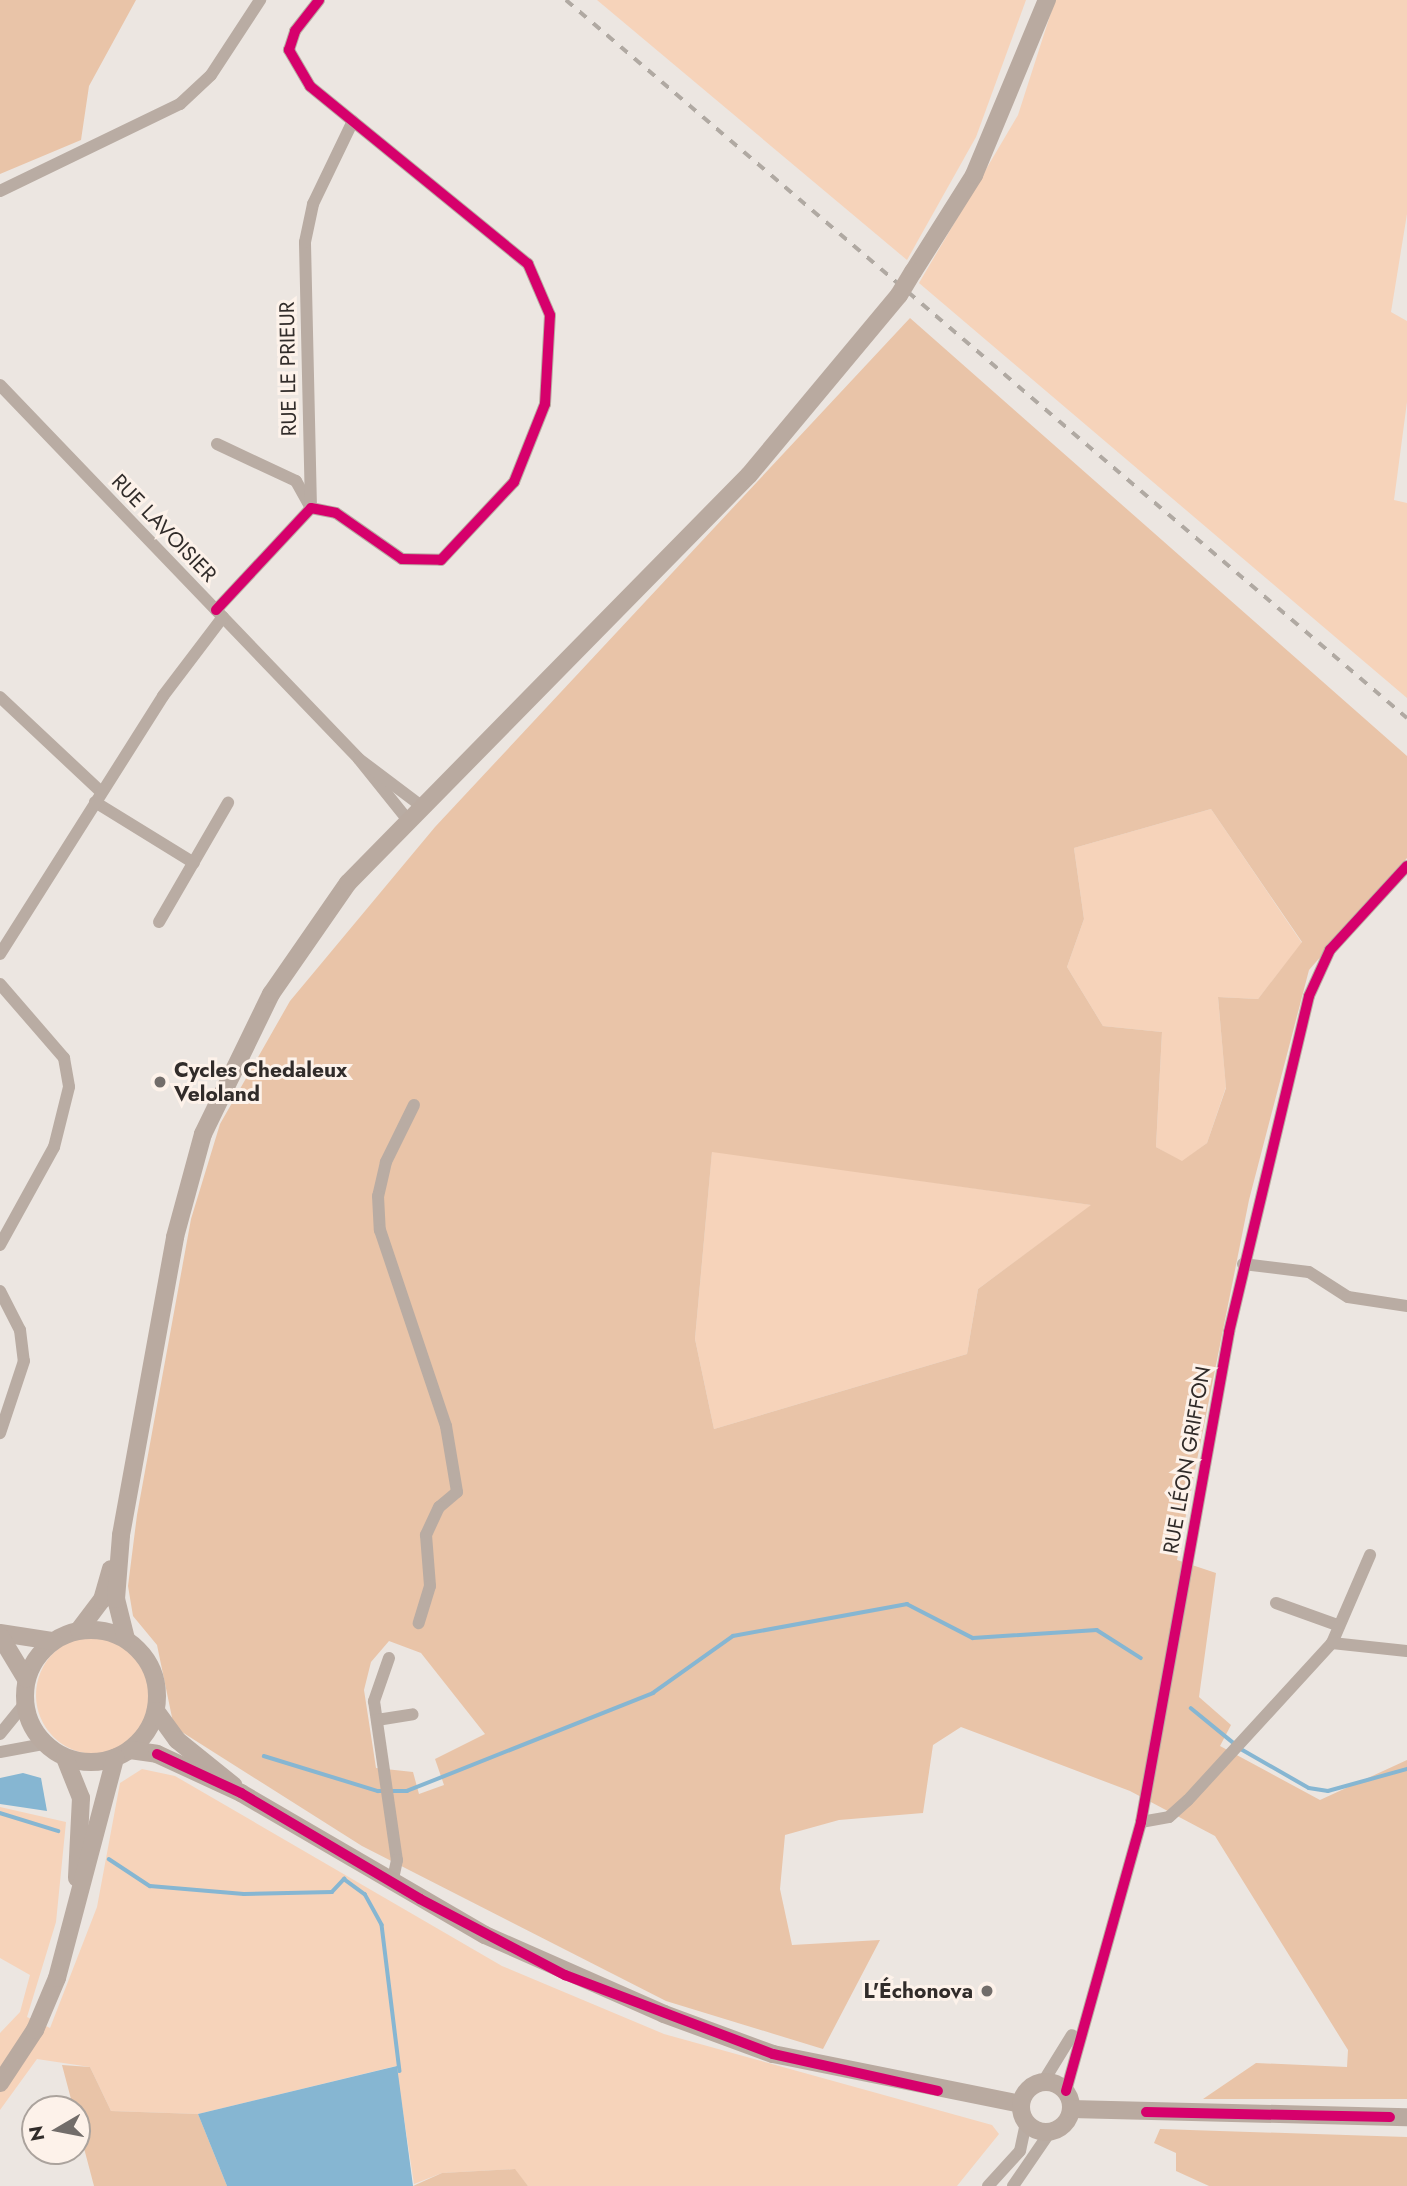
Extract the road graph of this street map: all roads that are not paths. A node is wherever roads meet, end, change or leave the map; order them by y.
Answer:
1 (260, 0) edge
2 (319, 0) edge
3 (1047, 0) edge
4 (353, 121) junction
5 (0, 191) edge
6 (0, 385) edge
7 (217, 444) dead end
8 (311, 509) junction
9 (220, 613) junction
10 (0, 697) edge
11 (359, 759) junction
12 (98, 797) junction
13 (228, 803) dead end
14 (420, 805) junction
15 (407, 819) junction
16 (194, 863) junction
17 (1407, 866) edge
18 (159, 922) dead end
19 (0, 954) edge
20 (0, 984) edge
21 (414, 1105) dead end
22 (0, 1245) edge
23 (1243, 1264) junction
24 (0, 1291) edge
25 (1407, 1306) edge
26 (0, 1433) edge
27 (121, 1535) junction
28 (1370, 1555) dead end
29 (1276, 1604) dead end
30 (419, 1623) dead end
31 (1337, 1625) junction
32 (79, 1630) junction
33 (0, 1634) edge
34 (126, 1639) junction
35 (53, 1641) junction
36 (1332, 1643) junction
37 (1407, 1651) edge
38 (389, 1658) dead end
39 (26, 1679) junction
40 (24, 1703) junction
41 (156, 1711) junction
42 (413, 1714) dead end
43 (377, 1720) junction
44 (0, 1734) edge
45 (44, 1744) junction
46 (0, 1752) edge
47 (116, 1757) junction
48 (65, 1758) junction
49 (241, 1793) junction
50 (1140, 1822) junction
51 (392, 1883) junction
52 (78, 1892) junction
53 (1083, 2017) junction
54 (1044, 2081) junction
55 (0, 2083) edge
56 (1068, 2100) junction
57 (1021, 2104) junction
58 (1405, 2118) edge
59 (1026, 2123) junction
60 (1050, 2132) junction
61 (988, 2186) edge
62 (1013, 2186) edge

1 - 5 street
2 - 4 street
3 - 14 main road, bridge
4 - 8 street, RUE LE PRIEUR
4 - 8 street
6 - 9 street, RUE LAVOISIER
7 - 8 street
8 - 9 street
9 - 11 street, RUE LAVOISIER
9 - 12 street
10 - 12 street
11 - 14 street, RUE LAVOISIER
11 - 15 street, RUE LAVOISIER
12 - 16 street
12 - 19 street
13 - 16 street
14 - 15 main road
15 - 27 main road
16 - 18 street
17 - 23 street, RUE LÉON GRIFFON
20 - 22 street
21 - 30 street
23 - 25 street
23 - 50 street, RUE LÉON GRIFFON
24 - 26 street
27 - 32 main road
27 - 34 main road
28 - 31 street
29 - 31 street
31 - 36 street
32 - 34 main road
32 - 35 main road
33 - 35 main road
33 - 39 main road
34 - 41 main road
35 - 39 main road
36 - 37 street
36 - 50 street
38 - 43 street
39 - 40 main road
40 - 44 street
40 - 45 main road
41 - 47 main road
41 - 49 main road
42 - 43 street
43 - 51 street
45 - 46 street
45 - 48 main road
47 - 48 main road
47 - 49 main road
47 - 52 main road
48 - 52 main road
49 - 51 main road
50 - 53 street, RUE LÉON GRIFFON
51 - 57 main road
52 - 55 main road
53 - 54 street, RUE LÉON GRIFFON
53 - 56 street, RUE LÉON GRIFFON
54 - 56 main road
54 - 57 main road
56 - 58 main road
56 - 60 main road
57 - 59 main road
59 - 60 main road
59 - 61 street
60 - 62 street

